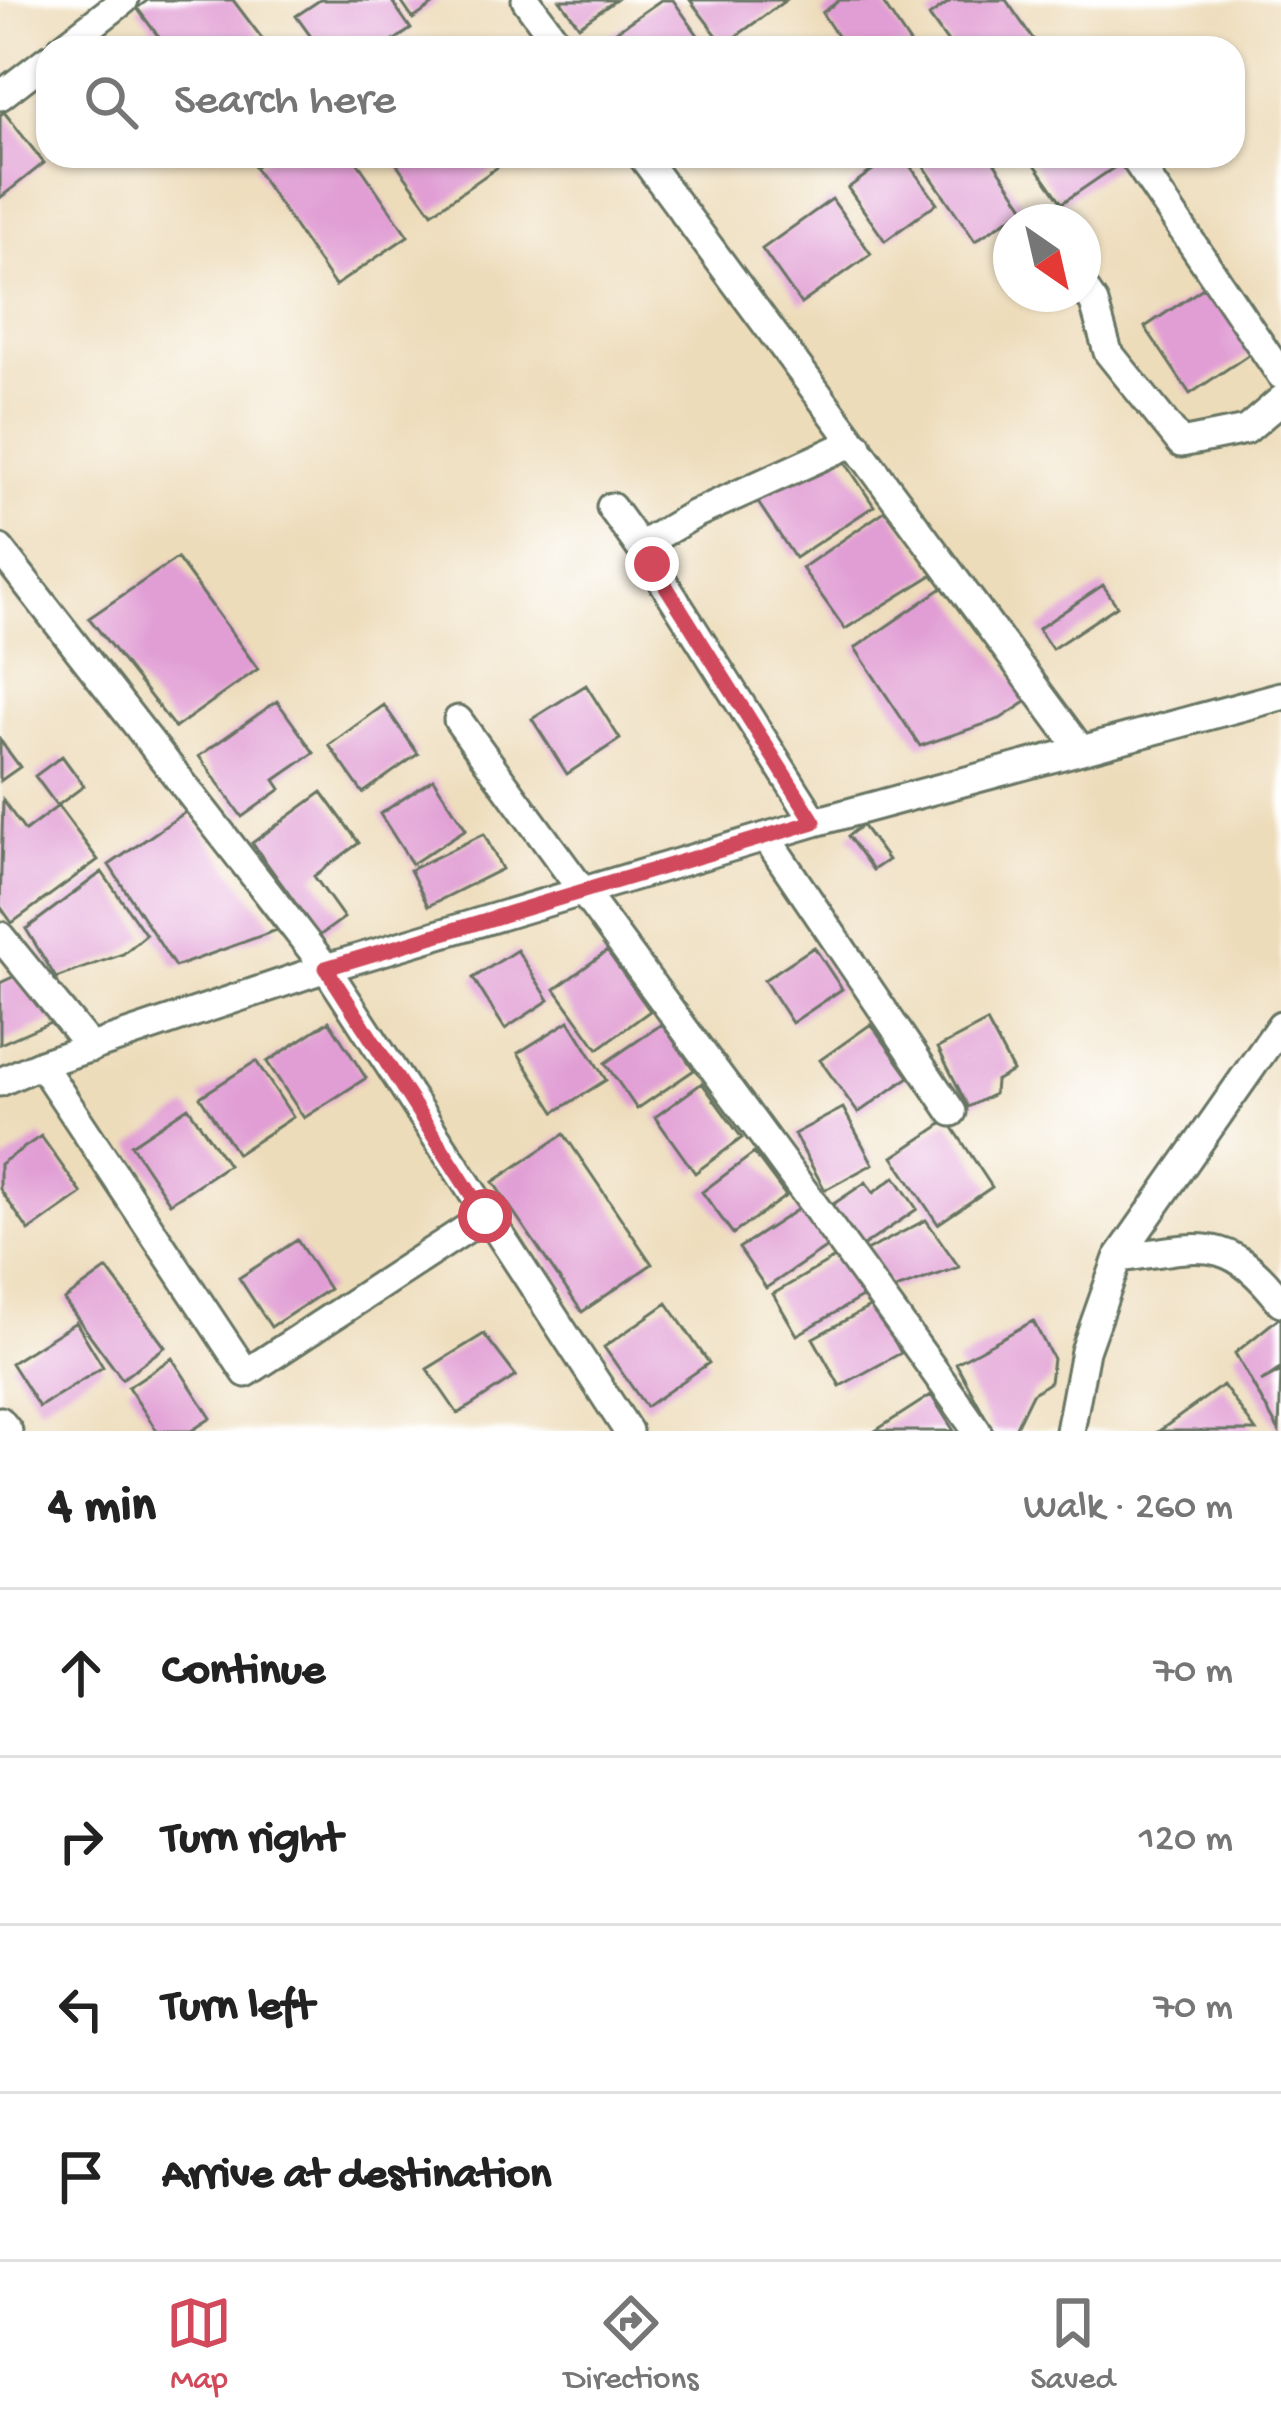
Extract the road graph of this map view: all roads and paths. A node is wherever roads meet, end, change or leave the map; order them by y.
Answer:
1 (124, 0) edge
2 (526, 0) edge
3 (78, 36) edge
4 (553, 36) edge
5 (36, 68) edge
6 (0, 97) edge
7 (651, 168) edge
8 (1141, 168) edge
9 (1097, 312) edge
10 (1281, 375) edge
11 (1281, 400) edge
12 (858, 446) junction
13 (611, 507) dead end
14 (640, 546) junction
15 (0, 549) edge
16 (1281, 696) edge
17 (458, 720) dead end
18 (1081, 750) junction
19 (814, 822) junction
20 (766, 837) junction
21 (581, 892) junction
22 (0, 936) edge
23 (326, 968) junction
24 (1281, 1024) edge
25 (92, 1048) junction
26 (41, 1064) junction
27 (0, 1082) edge
28 (952, 1112) dead end
29 (485, 1216) junction
30 (1118, 1258) junction
31 (1281, 1302) edge
32 (0, 1421) edge
33 (8, 1431) edge
34 (628, 1431) edge
35 (977, 1431) edge
36 (1070, 1431) edge

1 - 3 street
2 - 4 street
5 - 6 street
7 - 12 street
8 - 10 street
9 - 11 street
12 - 14 street
12 - 18 street
13 - 14 street
14 - 19 street
15 - 23 street
16 - 18 street
17 - 21 street
18 - 19 street
19 - 20 street
20 - 21 street
20 - 28 street
21 - 23 street
21 - 35 street
22 - 25 street
23 - 25 street
23 - 29 street
24 - 30 street
25 - 26 street
26 - 27 street
26 - 29 street
29 - 34 street
30 - 31 street
30 - 36 street
32 - 33 street

